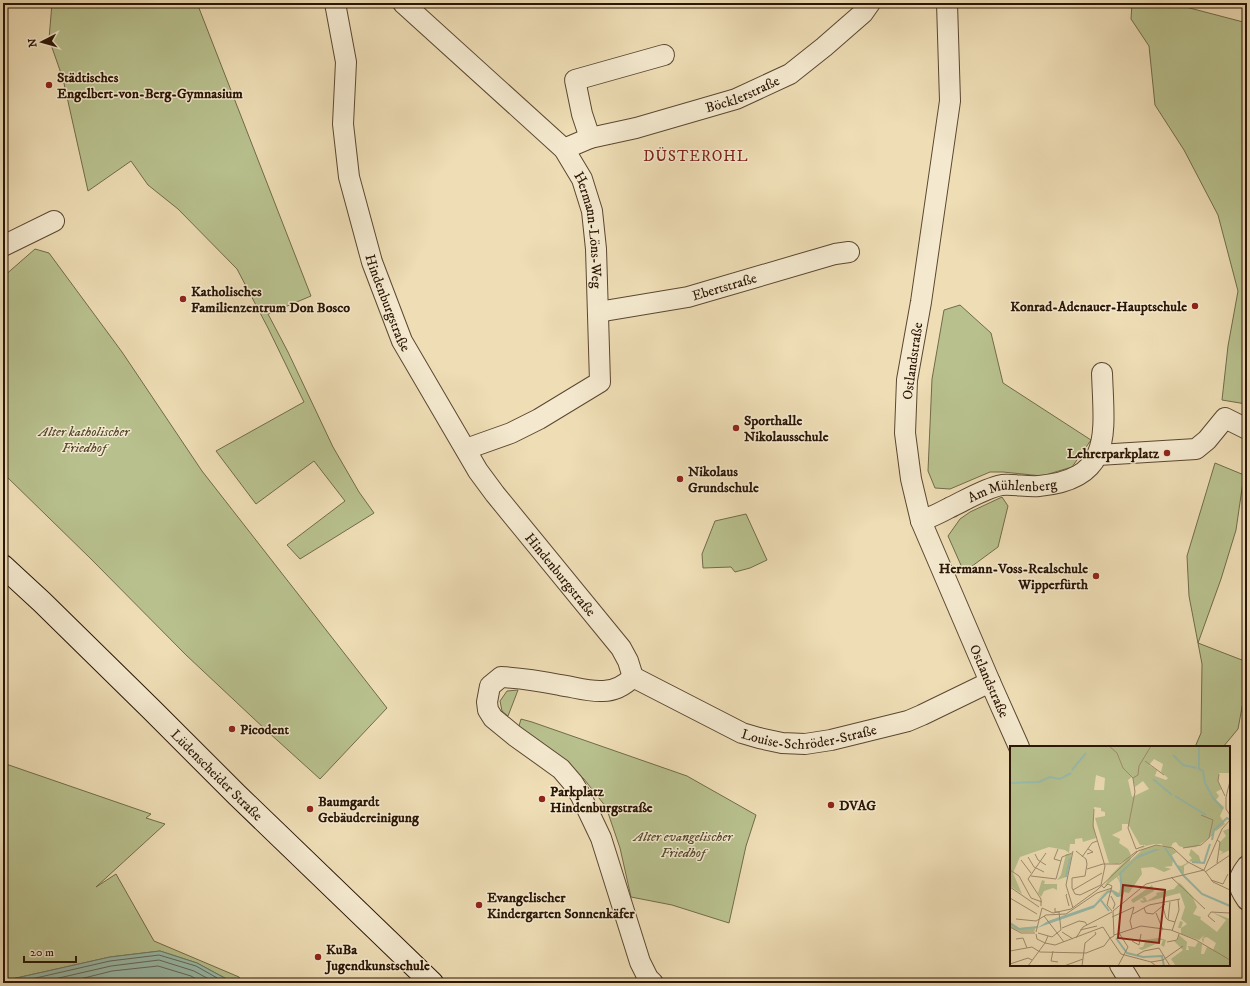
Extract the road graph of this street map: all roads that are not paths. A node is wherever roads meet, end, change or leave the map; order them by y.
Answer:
1 (335, 3) edge
2 (403, 3) edge
3 (870, 3) edge
4 (947, 3) edge
5 (664, 55) dead end
6 (590, 138) junction
7 (564, 149) junction
8 (54, 221) dead end
9 (3, 246) edge
10 (849, 252) dead end
11 (598, 312) junction
12 (1102, 373) dead end
13 (1247, 429) edge
14 (466, 449) junction
15 (1098, 455) junction
16 (921, 521) junction
17 (3, 566) edge
18 (633, 676) junction
19 (990, 682) junction
20 (1019, 746) edge
21 (1247, 866) edge
22 (1241, 896) edge
23 (1121, 966) edge
24 (432, 983) edge
25 (653, 983) edge
26 (1131, 983) edge

1 - 14 street, Hindenburgstraße
2 - 7 street, Hermann-Löns-Weg
3 - 6 street, Böcklerstraße
4 - 16 street, Ostlandstraße
5 - 6 street
6 - 7 street, Böcklerstraße
7 - 11 street, Hermann-Löns-Weg
8 - 9 street
10 - 11 street, Ebertstraße
11 - 14 street, Hermann-Löns-Weg
12 - 15 street, Am Mühlenberg
13 - 15 street
14 - 18 street, Hindenburgstraße
15 - 16 street, Am Mühlenberg
16 - 19 street, Ostlandstraße
17 - 24 main road, Lüdenscheider Straße
18 - 19 street, Louise-Schröder-Straße
18 - 25 street
19 - 20 street, Ostlandstraße
21 - 22 street
23 - 26 street

